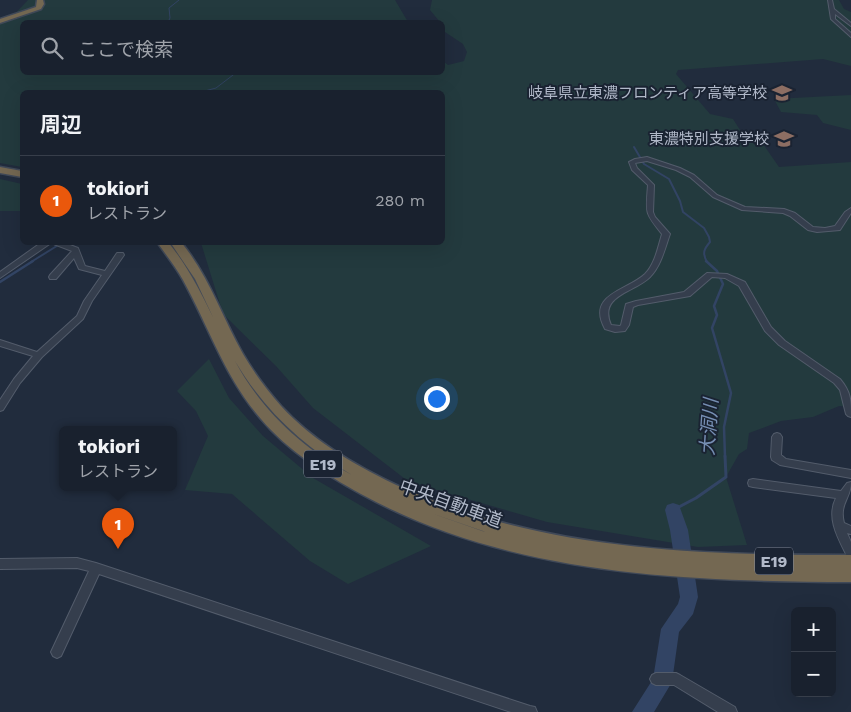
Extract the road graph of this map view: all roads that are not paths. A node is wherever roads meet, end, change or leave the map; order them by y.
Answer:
1 (40, 0) edge
2 (830, 0) edge
3 (832, 10) junction
4 (0, 21) edge
5 (851, 25) edge
6 (851, 36) edge
7 (0, 170) edge
8 (20, 174) edge
9 (0, 176) edge
10 (20, 180) edge
11 (851, 210) edge
12 (44, 245) edge
13 (61, 245) edge
14 (164, 245) edge
15 (177, 245) edge
16 (76, 251) junction
17 (120, 255) dead end
18 (107, 274) junction
19 (0, 276) edge
20 (53, 277) dead end
21 (0, 343) edge
22 (39, 356) junction
23 (0, 408) edge
24 (851, 414) edge
25 (777, 437) dead end
26 (851, 474) edge
27 (753, 483) dead end
28 (851, 486) edge
29 (842, 495) junction
30 (839, 526) junction
31 (851, 530) edge
32 (851, 553) edge
33 (582, 554) junction
34 (851, 562) edge
35 (0, 564) edge
36 (698, 565) junction
37 (96, 568) junction
38 (851, 575) edge
39 (57, 652) dead end
40 (662, 679) dead end
41 (530, 712) edge
42 (730, 712) edge

1 - 4 highway
2 - 3 street
3 - 5 street
3 - 6 street
7 - 8 highway
9 - 10 highway
11 - 24 street
12 - 19 street
13 - 16 street
14 - 33 highway, 中央自動車道 / E19
15 - 33 highway, 中央自動車道 / E19
16 - 18 street
16 - 20 street
17 - 18 street
18 - 22 street
21 - 22 street
22 - 23 street
25 - 26 street
27 - 29 street
28 - 29 street
29 - 30 street
30 - 31 street
30 - 32 street
33 - 36 highway, 中央自動車道 / E19
34 - 36 highway, 中央自動車道 / E19
35 - 37 street
36 - 38 highway, 中央自動車道 / E19
37 - 39 street
37 - 41 street
40 - 42 street

